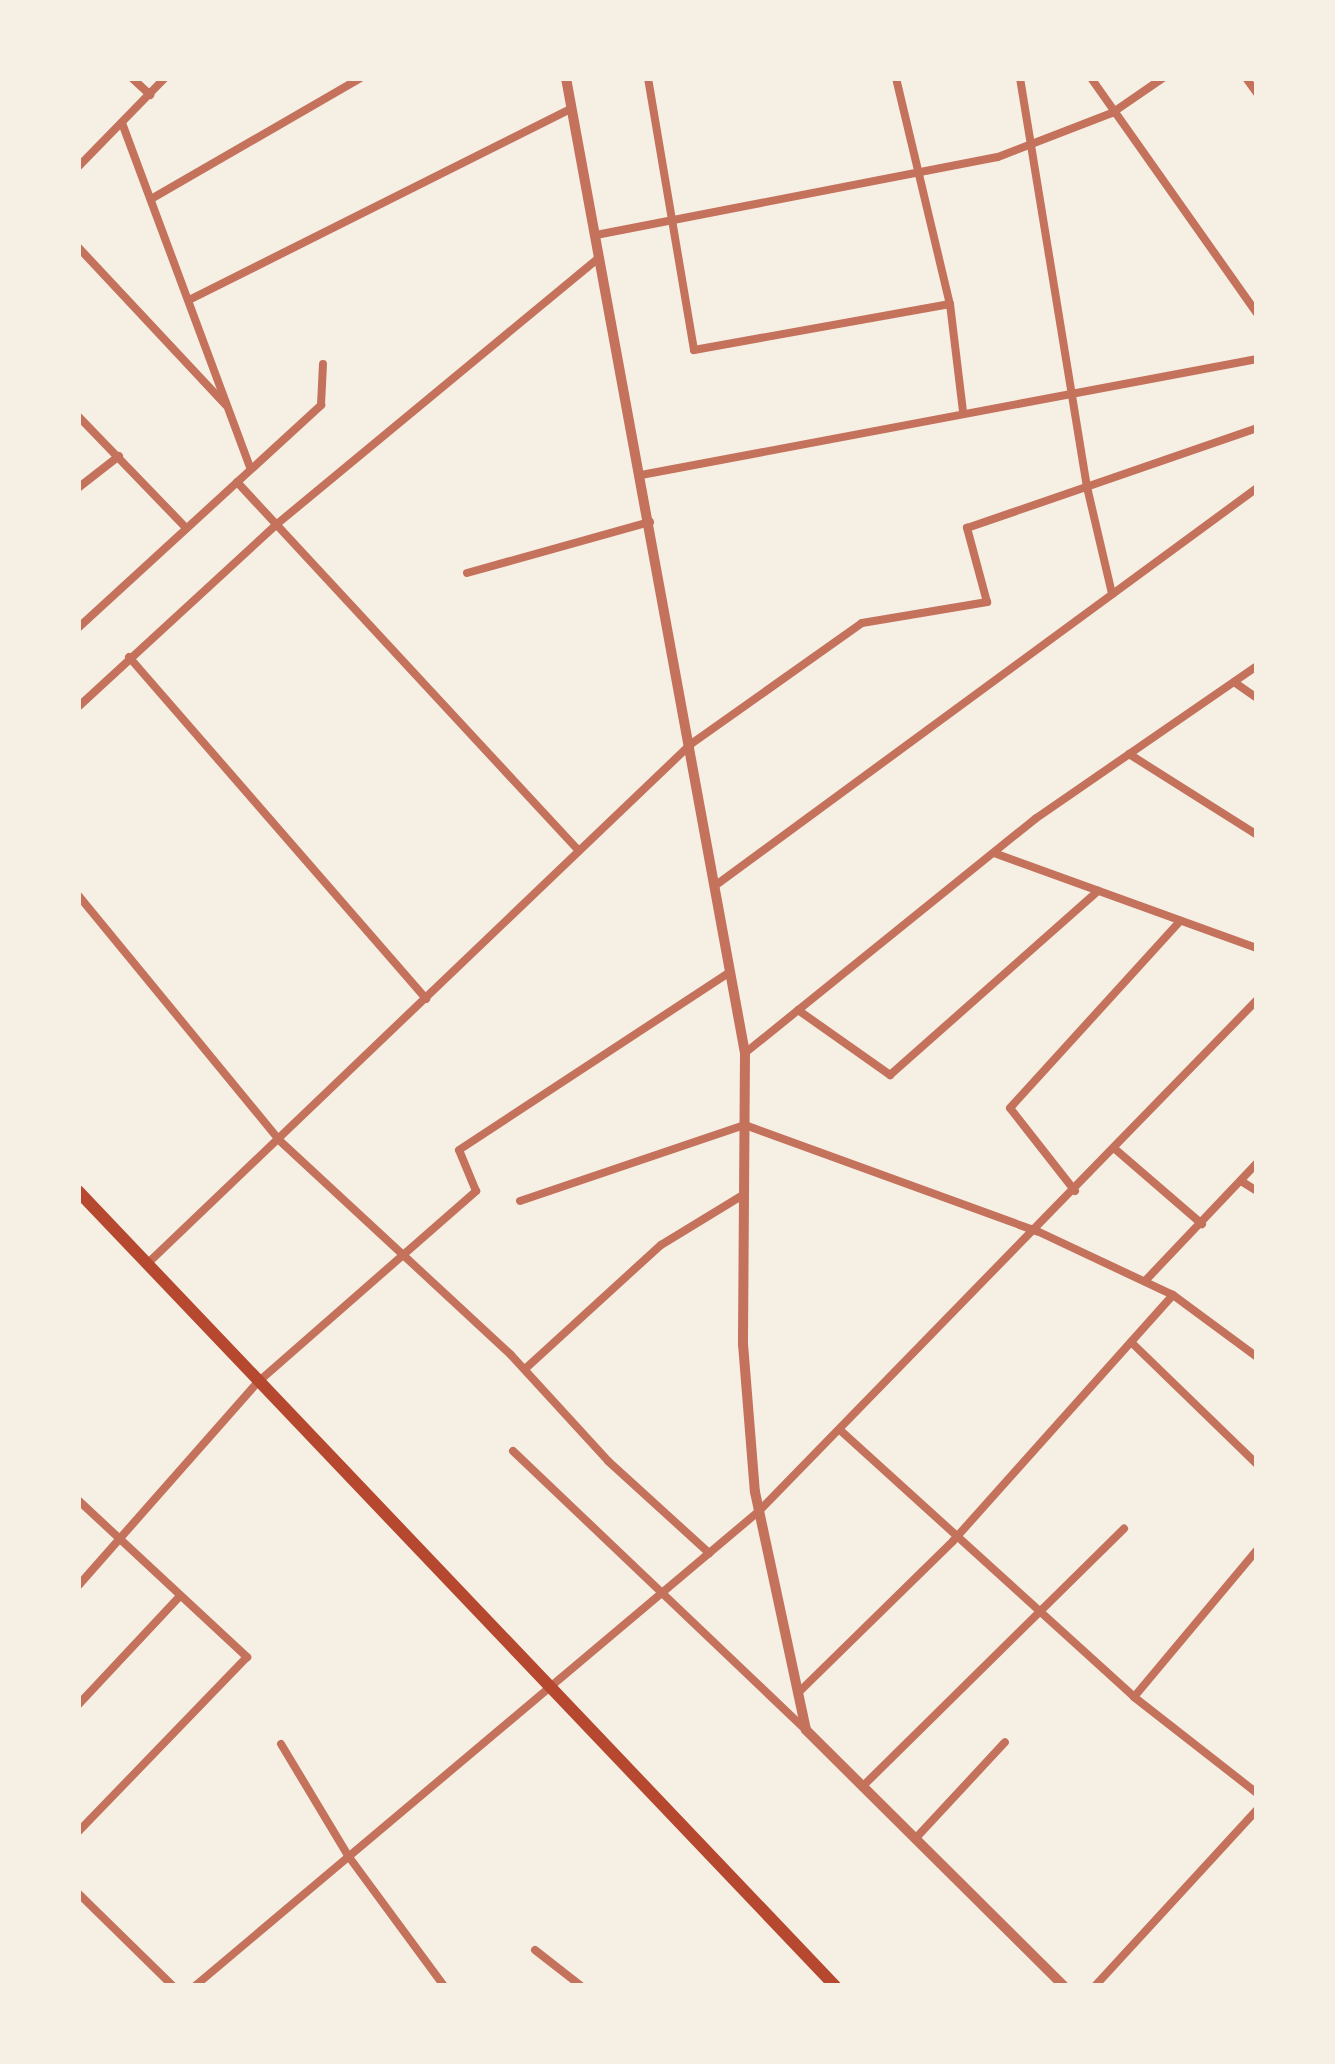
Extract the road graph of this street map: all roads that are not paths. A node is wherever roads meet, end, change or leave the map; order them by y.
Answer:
1 (132, 78) edge
2 (165, 78) edge
3 (362, 78) edge
4 (566, 78) edge
5 (648, 78) edge
6 (896, 78) edge
7 (1020, 78) edge
8 (1091, 78) edge
9 (1162, 78) edge
10 (1246, 78) edge
11 (1257, 93) edge
12 (150, 94) junction
13 (572, 108) junction
14 (1112, 113) junction
15 (122, 123) junction
16 (1030, 145) junction
17 (78, 167) edge
18 (914, 173) junction
19 (151, 199) junction
20 (673, 220) junction
21 (596, 235) junction
22 (78, 247) edge
23 (600, 257) junction
24 (189, 300) junction
25 (950, 304) junction
26 (1257, 313) edge
27 (1257, 359) edge
28 (323, 364) dead end
29 (1076, 391) junction
30 (231, 411) junction
31 (963, 411) junction
32 (78, 416) edge
33 (1257, 428) edge
34 (118, 456) junction
35 (251, 469) junction
36 (641, 475) junction
37 (237, 482) junction
38 (1087, 487) junction
39 (78, 488) edge
40 (1257, 488) edge
41 (650, 522) junction
42 (277, 524) junction
43 (187, 528) junction
44 (467, 573) dead end
45 (1112, 594) junction
46 (78, 628) edge
47 (129, 657) junction
48 (1257, 666) edge
49 (1234, 682) junction
50 (1257, 698) edge
51 (78, 707) edge
52 (691, 744) junction
53 (1129, 754) junction
54 (1257, 835) edge
55 (580, 851) junction
56 (992, 853) junction
57 (716, 885) junction
58 (1098, 891) junction
59 (78, 895) edge
60 (1180, 920) junction
61 (1257, 948) edge
62 (731, 971) junction
63 (426, 999) junction
64 (1257, 1000) edge
65 (798, 1010) junction
66 (745, 1053) junction
67 (745, 1125) junction
68 (278, 1140) junction
69 (1115, 1149) junction
70 (1257, 1163) edge
71 (1241, 1181) junction
72 (78, 1191) edge
73 (1075, 1191) junction
74 (1257, 1191) edge
75 (744, 1194) junction
76 (520, 1201) dead end
77 (1202, 1224) junction
78 (1037, 1231) junction
79 (404, 1254) junction
80 (147, 1264) junction
81 (1145, 1281) junction
82 (1173, 1294) junction
83 (1131, 1342) junction
84 (1257, 1357) edge
85 (524, 1369) junction
86 (258, 1382) junction
87 (840, 1430) junction
88 (513, 1451) dead end
89 (1257, 1464) edge
90 (78, 1500) edge
91 (759, 1511) junction
92 (1124, 1528) dead end
93 (961, 1532) junction
94 (119, 1536) junction
95 (1257, 1550) edge
96 (709, 1553) junction
97 (78, 1586) edge
98 (180, 1596) junction
99 (658, 1596) junction
100 (1041, 1608) junction
101 (549, 1688) junction
102 (798, 1693) junction
103 (1134, 1697) junction
104 (78, 1705) edge
105 (806, 1730) junction
106 (1005, 1742) dead end
107 (280, 1744) dead end
108 (862, 1786) junction
109 (1257, 1793) edge
110 (1257, 1810) edge
111 (78, 1832) edge
112 (915, 1838) junction
113 (349, 1857) junction
114 (78, 1893) edge
115 (535, 1950) dead end
116 (172, 1986) edge
117 (195, 1986) edge
118 (444, 1986) edge
119 (581, 1986) edge
120 (835, 1986) edge
121 (1064, 1986) edge
122 (1095, 1986) edge

1 - 12 street
2 - 12 street
3 - 19 street
4 - 13 street
5 - 20 street
6 - 18 street
7 - 16 street
8 - 14 street
9 - 14 street
10 - 11 street
12 - 15 street
13 - 21 street
13 - 24 street
14 - 16 street
14 - 26 street
15 - 17 street
15 - 19 street
16 - 18 street
16 - 29 street
18 - 20 street
18 - 25 street
19 - 24 street
20 - 21 street
20 - 25 street
21 - 23 street
22 - 30 street
23 - 36 street
23 - 42 street
24 - 30 street
25 - 31 street
27 - 29 street
28 - 35 street
29 - 31 street
29 - 38 street
30 - 35 street
31 - 36 street
32 - 34 street
33 - 38 street
34 - 39 street
34 - 43 street
35 - 37 street
36 - 41 street
37 - 42 street
37 - 43 street
38 - 45 street
38 - 52 street
40 - 45 street
41 - 44 street
41 - 52 street
42 - 47 street
42 - 55 street
43 - 46 street
45 - 57 street
47 - 51 street
47 - 63 street
48 - 49 street
49 - 50 street
49 - 53 street
52 - 55 street
52 - 57 street
53 - 54 street
53 - 56 street
55 - 63 street
56 - 58 street
56 - 65 street
57 - 62 street
58 - 60 street
58 - 65 street
59 - 68 street
60 - 61 street
60 - 73 street
62 - 66 street
62 - 79 street
63 - 68 street
64 - 69 street
65 - 66 street
66 - 67 street
67 - 75 street
67 - 76 street
67 - 78 street
68 - 79 street
68 - 80 street
69 - 73 street
69 - 77 street
70 - 71 street
71 - 74 street
71 - 77 street
72 - 80 main road
73 - 78 street
75 - 85 street
75 - 91 street
77 - 81 street
78 - 81 street
78 - 87 street
79 - 85 street
79 - 86 street
80 - 86 main road
81 - 82 street
82 - 83 street
82 - 84 street
83 - 89 street
83 - 93 street
85 - 96 street
86 - 94 street
86 - 101 main road
87 - 91 street
87 - 93 street
88 - 99 street
90 - 94 street
91 - 96 street
91 - 102 street
92 - 100 street
93 - 100 street
93 - 102 street
94 - 97 street
94 - 98 street
95 - 103 street
96 - 99 street
98 - 104 street
98 - 111 street
99 - 101 street
99 - 105 street
100 - 103 street
100 - 108 street
101 - 113 street
101 - 120 main road
102 - 105 street
103 - 109 street
105 - 108 street
106 - 112 street
107 - 113 street
108 - 112 street
110 - 122 street
112 - 121 street
113 - 117 street
113 - 118 street
114 - 116 street
115 - 119 street

